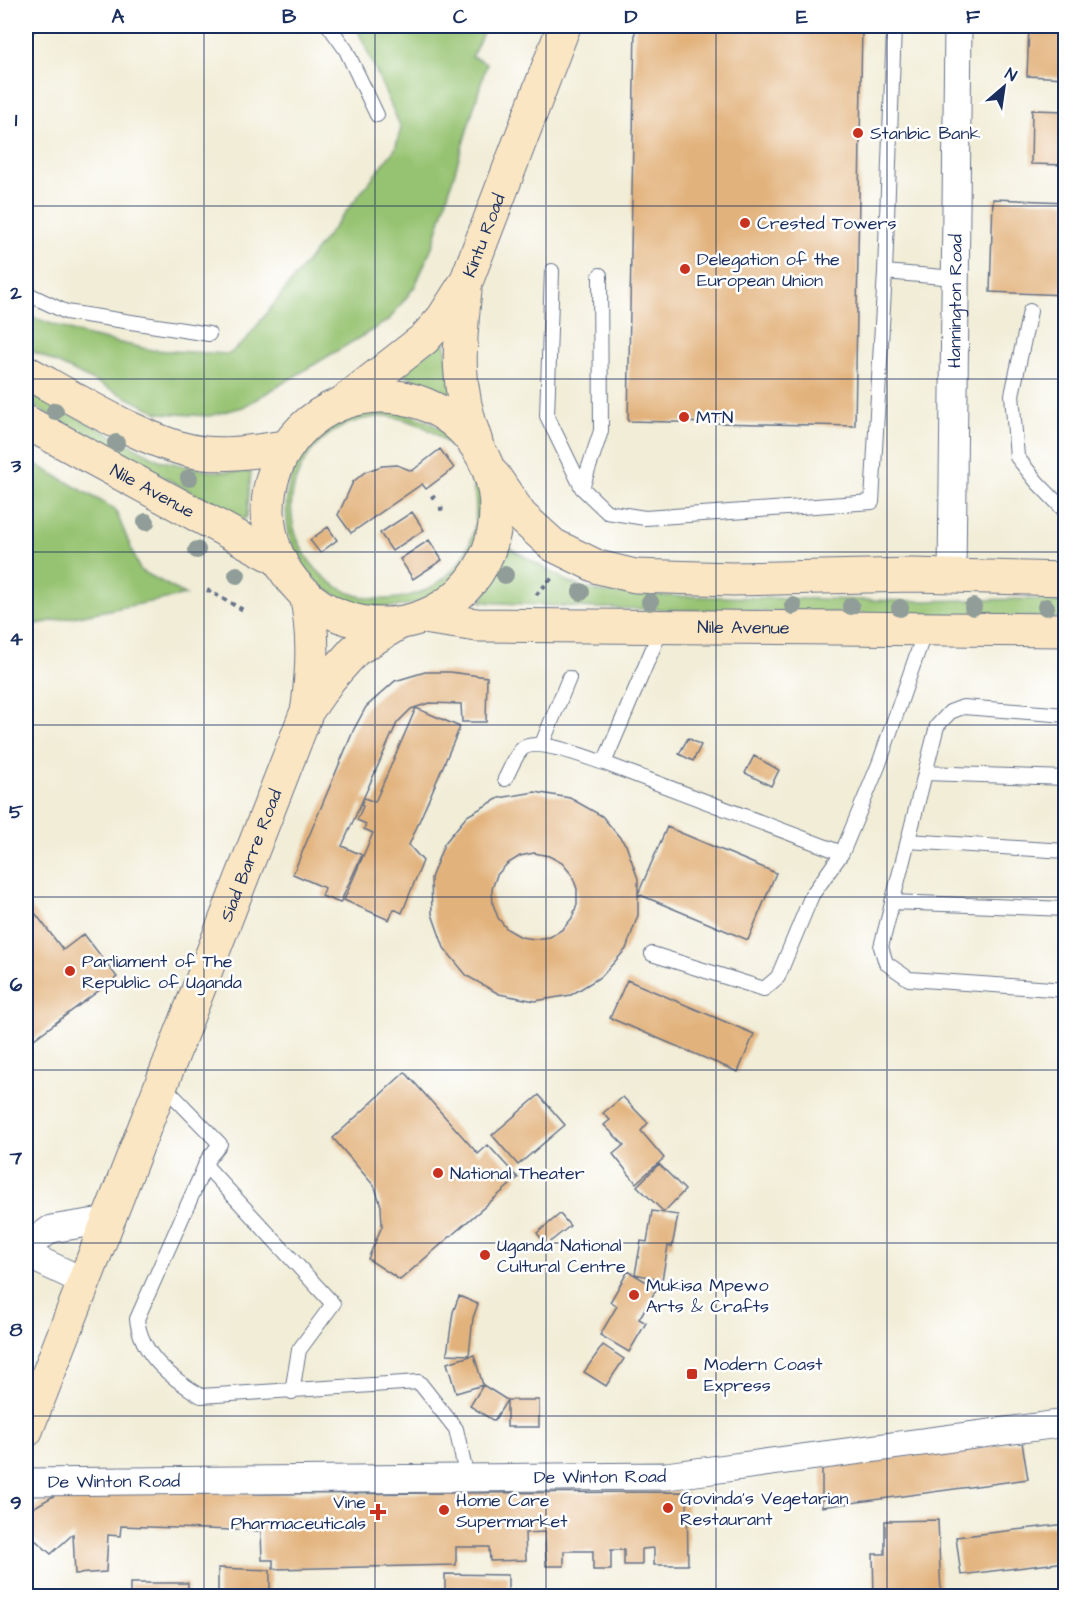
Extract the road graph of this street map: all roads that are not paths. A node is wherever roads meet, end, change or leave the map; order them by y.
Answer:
1 (29, 26) edge
2 (329, 26) edge
3 (564, 26) edge
4 (894, 26) edge
5 (958, 26) edge
6 (26, 30) edge
7 (377, 115) dead end
8 (552, 271) dead end
9 (885, 272) junction
10 (600, 275) dead end
11 (955, 278) junction
12 (466, 282) junction
13 (26, 293) edge
14 (1030, 311) dead end
15 (209, 334) dead end
16 (26, 372) edge
17 (342, 403) junction
18 (26, 422) edge
19 (287, 447) junction
20 (483, 458) junction
21 (582, 488) junction
22 (1065, 512) edge
23 (280, 560) junction
24 (952, 575) junction
25 (1065, 579) edge
26 (306, 594) junction
27 (411, 620) junction
28 (663, 625) junction
29 (927, 628) junction
30 (1065, 630) edge
31 (569, 678) dead end
32 (308, 711) junction
33 (1065, 715) edge
34 (542, 744) junction
35 (604, 763) junction
36 (925, 773) junction
37 (1065, 778) edge
38 (505, 779) dead end
39 (908, 841) junction
40 (1065, 851) edge
41 (842, 853) junction
42 (892, 902) junction
43 (1065, 909) edge
44 (651, 954) dead end
45 (1065, 990) edge
46 (161, 1083) junction
47 (205, 1165) junction
48 (108, 1220) junction
49 (26, 1247) edge
50 (26, 1254) edge
51 (82, 1281) junction
52 (292, 1392) junction
53 (1065, 1423) edge
54 (26, 1431) edge
55 (468, 1478) junction
56 (26, 1482) edge

1 - 6 lane
2 - 7 lane
3 - 12 main road, Kintu Road
4 - 9 lane
5 - 11 street, Hannington Road
8 - 21 lane
9 - 11 lane
9 - 21 lane
10 - 21 lane
11 - 24 street, Hannington Road
12 - 17 main road, Kintu Road
12 - 20 main road
13 - 15 lane
14 - 22 lane
16 - 19 main road
17 - 19 main road
17 - 20 main road
18 - 23 main road, Nile Avenue
19 - 23 main road
20 - 24 main road
20 - 27 main road, Siad Barre Road
23 - 26 main road
24 - 25 main road
26 - 27 main road, Nile Avenue
26 - 32 main road
27 - 28 main road, Nile Avenue
27 - 32 main road, Siad Barre Road
28 - 29 main road, Nile Avenue
28 - 35 lane
29 - 30 main road, Nile Avenue
29 - 41 lane
31 - 34 lane
32 - 46 main road, Siad Barre Road
33 - 36 lane
34 - 35 lane
34 - 38 lane
35 - 41 lane
36 - 37 lane
36 - 39 lane
39 - 40 lane
39 - 42 lane
41 - 44 lane
42 - 43 lane
42 - 45 lane
46 - 47 lane
46 - 48 main road, Siad Barre Road
47 - 52 lane
47 - 52 lane
48 - 49 street
48 - 51 main road, Siad Barre Road
50 - 51 street
51 - 54 main road, Siad Barre Road
52 - 55 lane
53 - 55 street, De Winton Road
55 - 56 street, De Winton Road

